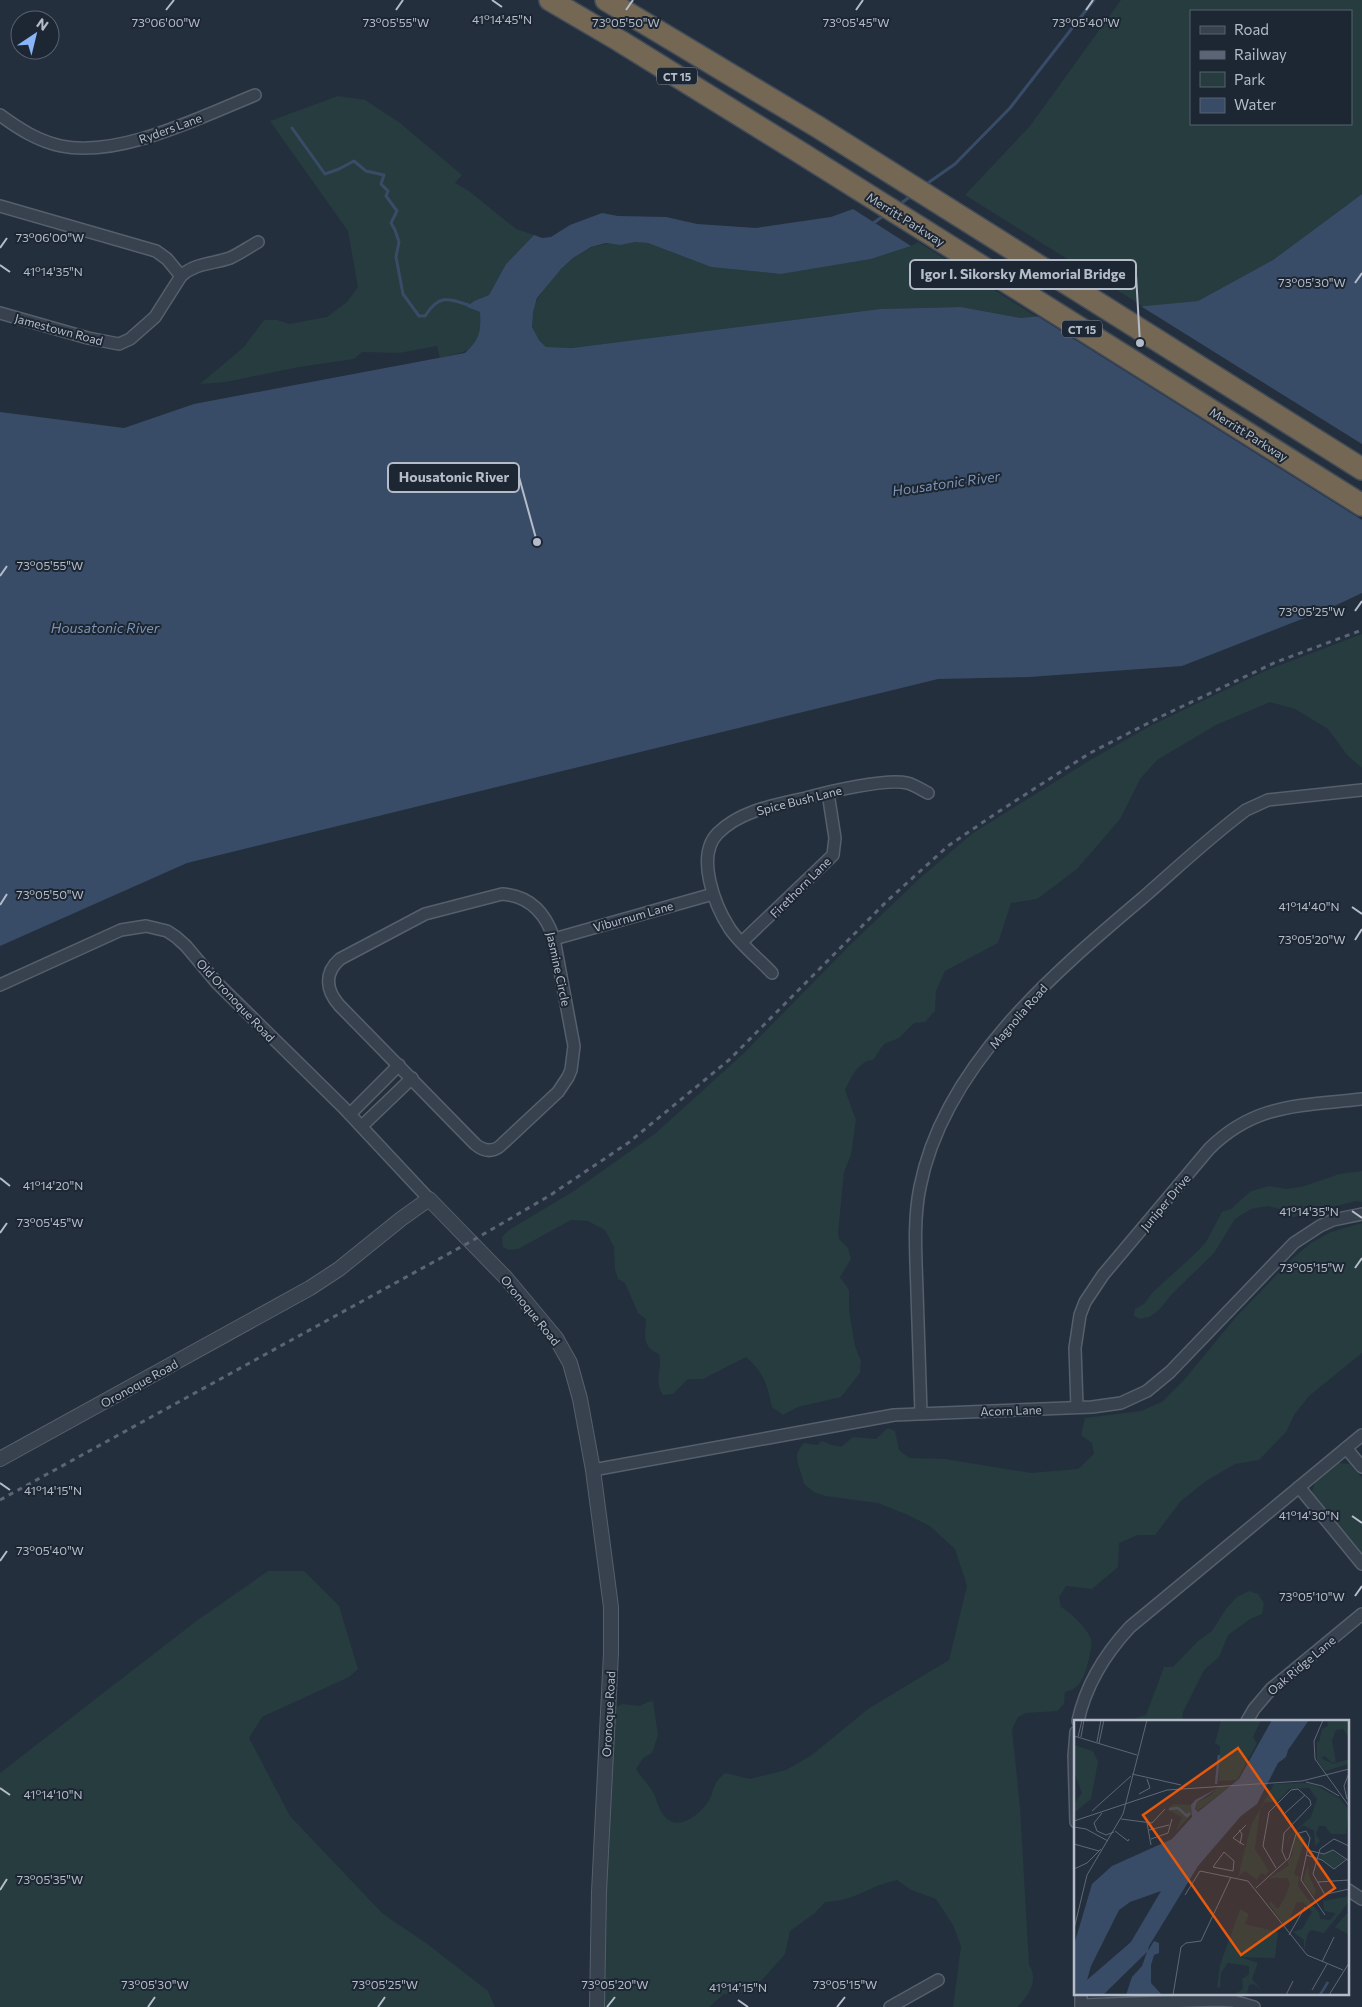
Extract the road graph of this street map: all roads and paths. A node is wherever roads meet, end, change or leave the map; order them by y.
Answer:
1 (550, 0) edge
2 (606, 0) edge
3 (627, 0) edge
4 (659, 30) junction
5 (255, 95) dead end
6 (0, 115) edge
7 (0, 206) edge
8 (258, 242) dead end
9 (181, 276) junction
10 (0, 313) edge
11 (1362, 469) edge
12 (1362, 505) edge
13 (1362, 790) edge
14 (928, 792) dead end
15 (828, 793) junction
16 (713, 894) junction
17 (554, 939) junction
18 (742, 942) junction
19 (772, 973) dead end
20 (0, 985) edge
21 (400, 1065) junction
22 (412, 1078) junction
23 (1362, 1099) edge
24 (350, 1114) junction
25 (362, 1126) junction
26 (428, 1200) junction
27 (1362, 1214) edge
28 (1078, 1407) junction
29 (921, 1414) junction
30 (1362, 1435) edge
31 (1346, 1448) junction
32 (0, 1459) edge
33 (1362, 1467) edge
34 (593, 1470) junction
35 (1299, 1487) junction
36 (1362, 1564) edge
37 (1362, 1614) edge
38 (1078, 1720) edge
39 (1248, 1720) edge
40 (1350, 1891) edge
41 (1362, 1899) edge
42 (938, 1980) dead end
43 (1218, 1996) edge
44 (1081, 2002) edge
45 (597, 2007) edge
46 (890, 2007) edge
47 (1254, 2007) edge

1 - 12 highway, Merritt Parkway / CT 15
2 - 4 highway, CT 15
3 - 4 highway
4 - 11 highway, CT 15
5 - 6 street, Ryders Lane
7 - 9 street
8 - 9 street, Jamestown Road
9 - 10 street, Jamestown Road
13 - 29 street, Magnolia Road
14 - 15 street, Spice Bush Lane
15 - 16 street, Spice Bush Lane
15 - 18 street, Firethorn Lane
16 - 17 street, Viburnum Lane
16 - 18 street, Spice Bush Lane
17 - 21 street, Jasmine Circle
17 - 22 street, Jasmine Circle
18 - 19 street, Spice Bush Lane
20 - 24 street, Old Oronoque Road
21 - 22 street, Jasmine Circle
21 - 24 street
22 - 25 street
23 - 28 street, Juniper Drive
24 - 25 street, Old Oronoque Road
25 - 26 street, Old Oronoque Road
26 - 32 street, Oronoque Road
26 - 34 street, Oronoque Road
27 - 28 street, Acorn Lane
28 - 29 street, Acorn Lane
29 - 34 street, Acorn Lane
30 - 31 street
31 - 33 street
31 - 35 street
34 - 45 street, Oronoque Road
35 - 36 street
35 - 38 street
37 - 39 street, Oak Ridge Lane
40 - 41 street
42 - 46 street
43 - 44 street
43 - 47 street

